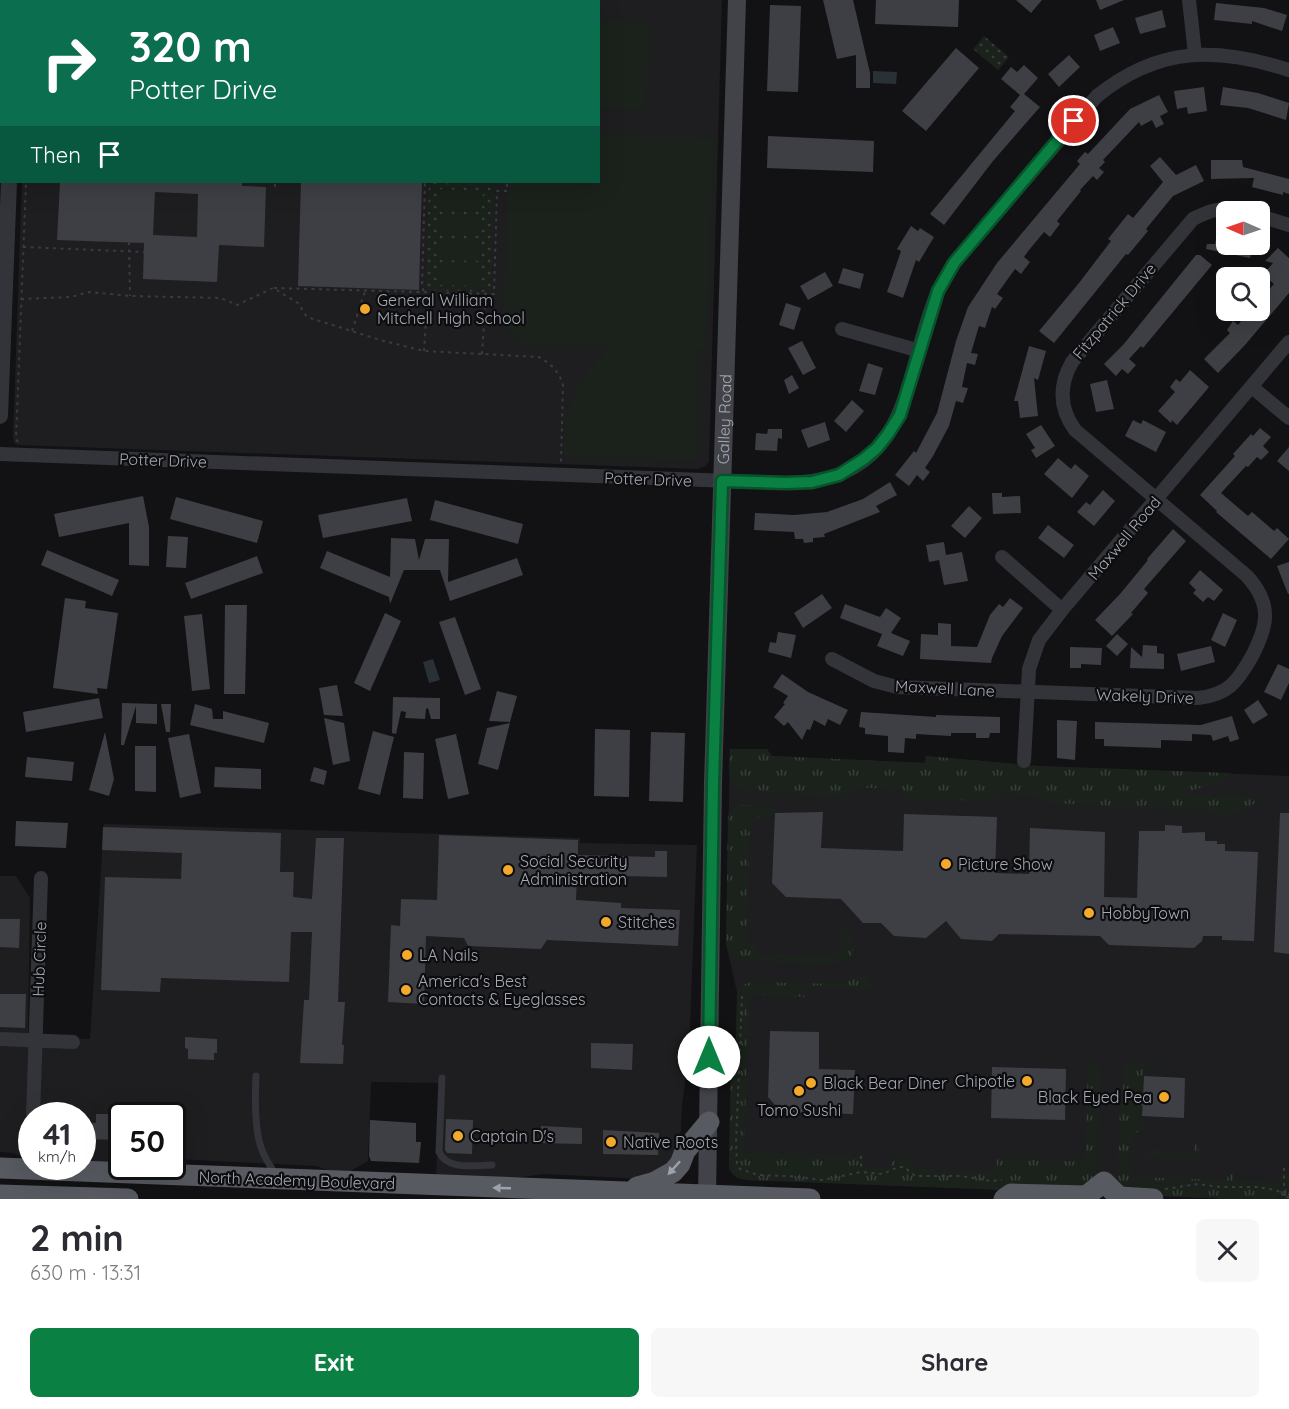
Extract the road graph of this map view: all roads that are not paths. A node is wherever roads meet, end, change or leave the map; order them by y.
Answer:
1 (737, 0) edge
2 (1189, 0) edge
3 (1195, 54) junction
4 (1289, 70) edge
5 (9, 183) edge
6 (1216, 209) edge
7 (1270, 219) edge
8 (1289, 225) edge
9 (842, 329) dead end
10 (1289, 342) edge
11 (920, 351) junction
12 (1251, 387) junction
13 (0, 416) edge
14 (1289, 418) edge
15 (0, 454) edge
16 (722, 481) junction
17 (1156, 499) junction
18 (1002, 557) dead end
19 (1062, 610) junction
20 (832, 659) dead end
21 (1028, 693) junction
22 (1024, 762) dead end
23 (41, 878) dead end
24 (0, 1039) edge
25 (36, 1041) junction
26 (73, 1042) dead end
27 (256, 1076) dead end
28 (442, 1078) dead end
29 (34, 1102) edge
30 (709, 1122) junction
31 (18, 1165) edge
32 (492, 1165) dead end
33 (96, 1167) edge
34 (0, 1168) edge
35 (279, 1180) junction
36 (1007, 1189) edge
37 (620, 1192) junction
38 (0, 1195) edge
39 (1156, 1195) edge
40 (707, 1197) edge
41 (128, 1199) edge
42 (810, 1199) edge

1 - 16 main road, Galley Road
2 - 3 street
3 - 4 street, Potter Drive
3 - 11 street, Potter Drive
5 - 13 street
6 - 17 street, Fitzpatrick Drive
7 - 8 street
9 - 11 street
10 - 12 street, Maxwell Road
11 - 16 street, Potter Drive
12 - 14 street
12 - 17 street, Maxwell Road
15 - 16 street, Potter Drive
16 - 30 main road, Galley Road
17 - 19 street, Maxwell Road
17 - 21 street, Wakely Drive
18 - 19 street
19 - 21 street, Maxwell Road
20 - 21 street, Maxwell Lane
21 - 22 street, Maxwell Road
23 - 25 street, Hub Circle
24 - 25 street
25 - 26 street
25 - 29 street, Hub Circle
27 - 35 lane
28 - 32 lane
30 -> 37 highway
30 - 40 main road, Galley Road
31 - 34 highway, North Academy Boulevard
33 - 35 highway, North Academy Boulevard
37 -> 35 highway, North Academy Boulevard
36 - 39 highway
37 - 40 highway, North Academy Boulevard
38 - 41 highway
40 - 42 highway, North Academy Boulevard

